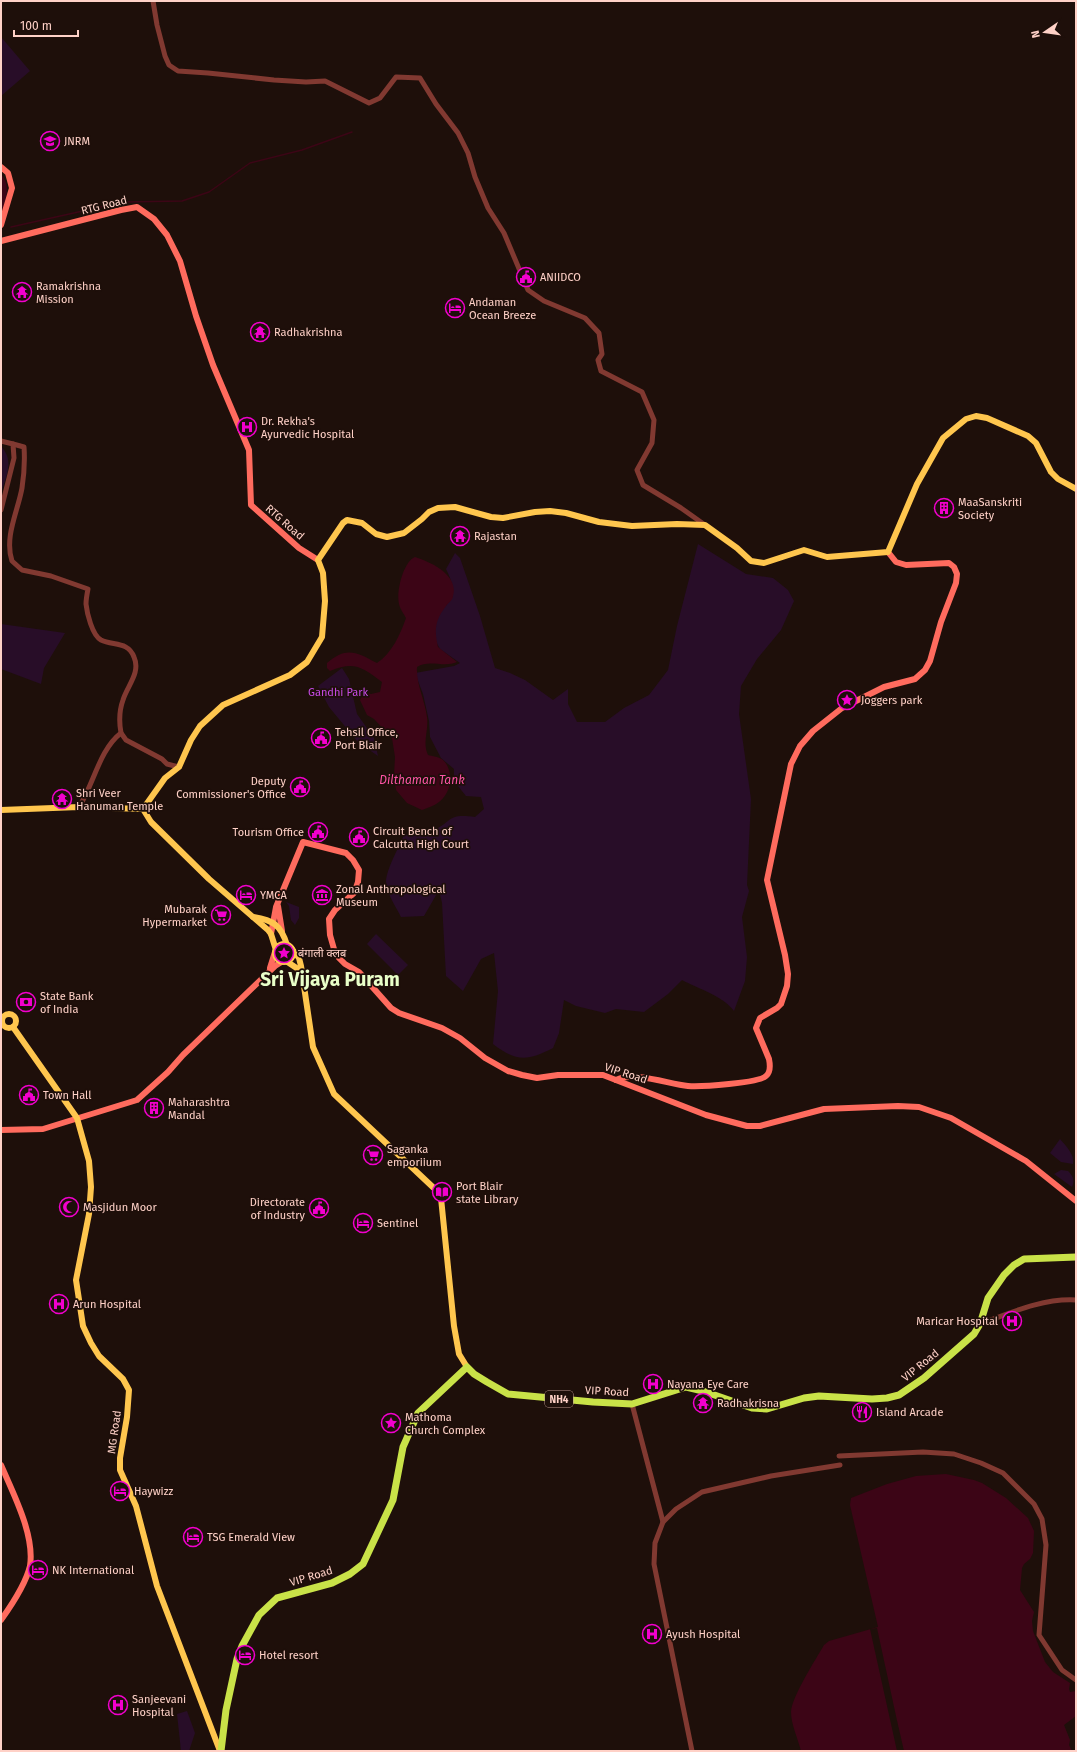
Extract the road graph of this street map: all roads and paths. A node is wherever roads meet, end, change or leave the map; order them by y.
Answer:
1 (153, 1) edge
2 (1, 167) edge
3 (1, 225) edge
4 (1, 241) edge
5 (1, 441) edge
6 (13, 444) junction
7 (1076, 489) edge
8 (1, 510) edge
9 (705, 525) junction
10 (888, 552) junction
11 (318, 560) junction
12 (120, 733) junction
13 (179, 767) junction
14 (79, 807) junction
15 (143, 809) junction
16 (1, 810) edge
17 (278, 903) junction
18 (251, 917) junction
19 (272, 922) junction
20 (282, 931) junction
21 (271, 934) junction
22 (290, 947) junction
23 (275, 951) junction
24 (284, 961) junction
25 (269, 971) junction
26 (302, 976) junction
27 (3, 1012) edge
28 (2, 1026) edge
29 (13, 1027) junction
30 (616, 1080) junction
31 (77, 1118) junction
32 (1, 1130) edge
33 (1076, 1201) edge
34 (1076, 1257) edge
35 (1076, 1300) edge
36 (980, 1324) junction
37 (467, 1367) junction
38 (632, 1404) junction
39 (839, 1456) dead end
40 (1, 1465) edge
41 (840, 1465) dead end
42 (663, 1522) junction
43 (1, 1620) edge
44 (1076, 1680) edge
45 (221, 1751) edge
46 (692, 1751) edge

1 - 9 street
2 - 3 main road
4 - 11 main road, RTG Road
5 - 6 street
6 - 8 street
6 - 12 street
7 - 10 main road
9 - 10 main road
9 - 11 main road
10 - 30 main road
11 - 13 main road
12 - 13 street
12 - 14 street
13 - 15 main road
14 - 15 main road
14 - 16 main road
15 - 18 main road
17 - 19 main road
17 - 20 main road
17 - 30 main road, VIP Road
18 - 19 main road
18 - 21 main road
19 - 20 main road
19 - 21 main road
20 - 21 main road
20 - 22 main road
21 - 23 main road
22 - 23 main road
22 - 24 main road
22 - 26 main road
23 - 24 main road
23 - 25 main road
24 - 25 main road
24 - 26 main road
25 - 31 main road
26 - 37 main road
27 - 28 main road
27 - 29 main road
28 - 29 main road
29 - 31 main road, MG Road
30 - 33 main road, VIP Road
31 - 32 main road
31 - 45 main road, MG Road
34 - 36 highway, VIP Road / NH4
35 - 36 street
36 - 38 highway, VIP Road / NH4
37 - 38 highway, VIP Road / NH4
37 - 45 highway, VIP Road
38 - 42 street
39 - 44 street
40 - 43 main road
41 - 42 street
42 - 46 street

